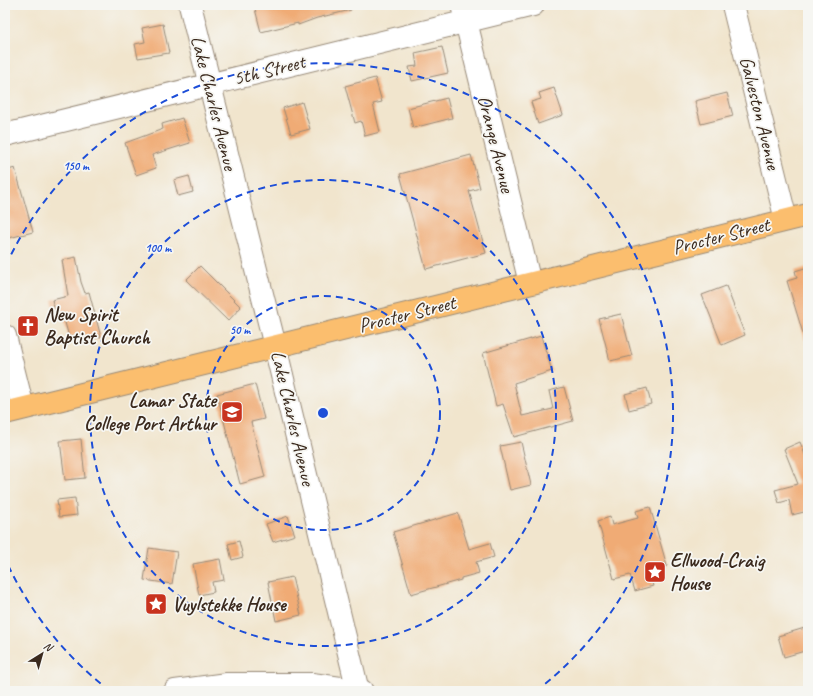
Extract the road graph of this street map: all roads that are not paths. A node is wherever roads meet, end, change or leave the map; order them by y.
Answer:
1 (190, 5) edge
2 (533, 5) edge
3 (733, 5) edge
4 (464, 13) edge
5 (210, 84) junction
6 (5, 135) edge
7 (808, 215) edge
8 (786, 220) junction
9 (530, 284) junction
10 (5, 336) edge
11 (276, 346) junction
12 (14, 410) edge
13 (175, 691) edge
14 (358, 691) edge
15 (362, 691) edge

1 - 5 street, Lake Charles Avenue
2 - 4 street, 5th Street
3 - 8 street, Galveston Avenue
4 - 5 street, 5th Street
4 - 9 street, Orange Avenue
5 - 6 street, 5th Street
5 - 11 street, Lake Charles Avenue
7 - 8 main road, Procter Street
8 - 9 main road, Procter Street
9 - 11 main road, Procter Street
10 - 12 street
11 - 12 main road, Procter Street
11 - 14 street, Lake Charles Avenue
13 - 14 street
14 - 15 street

